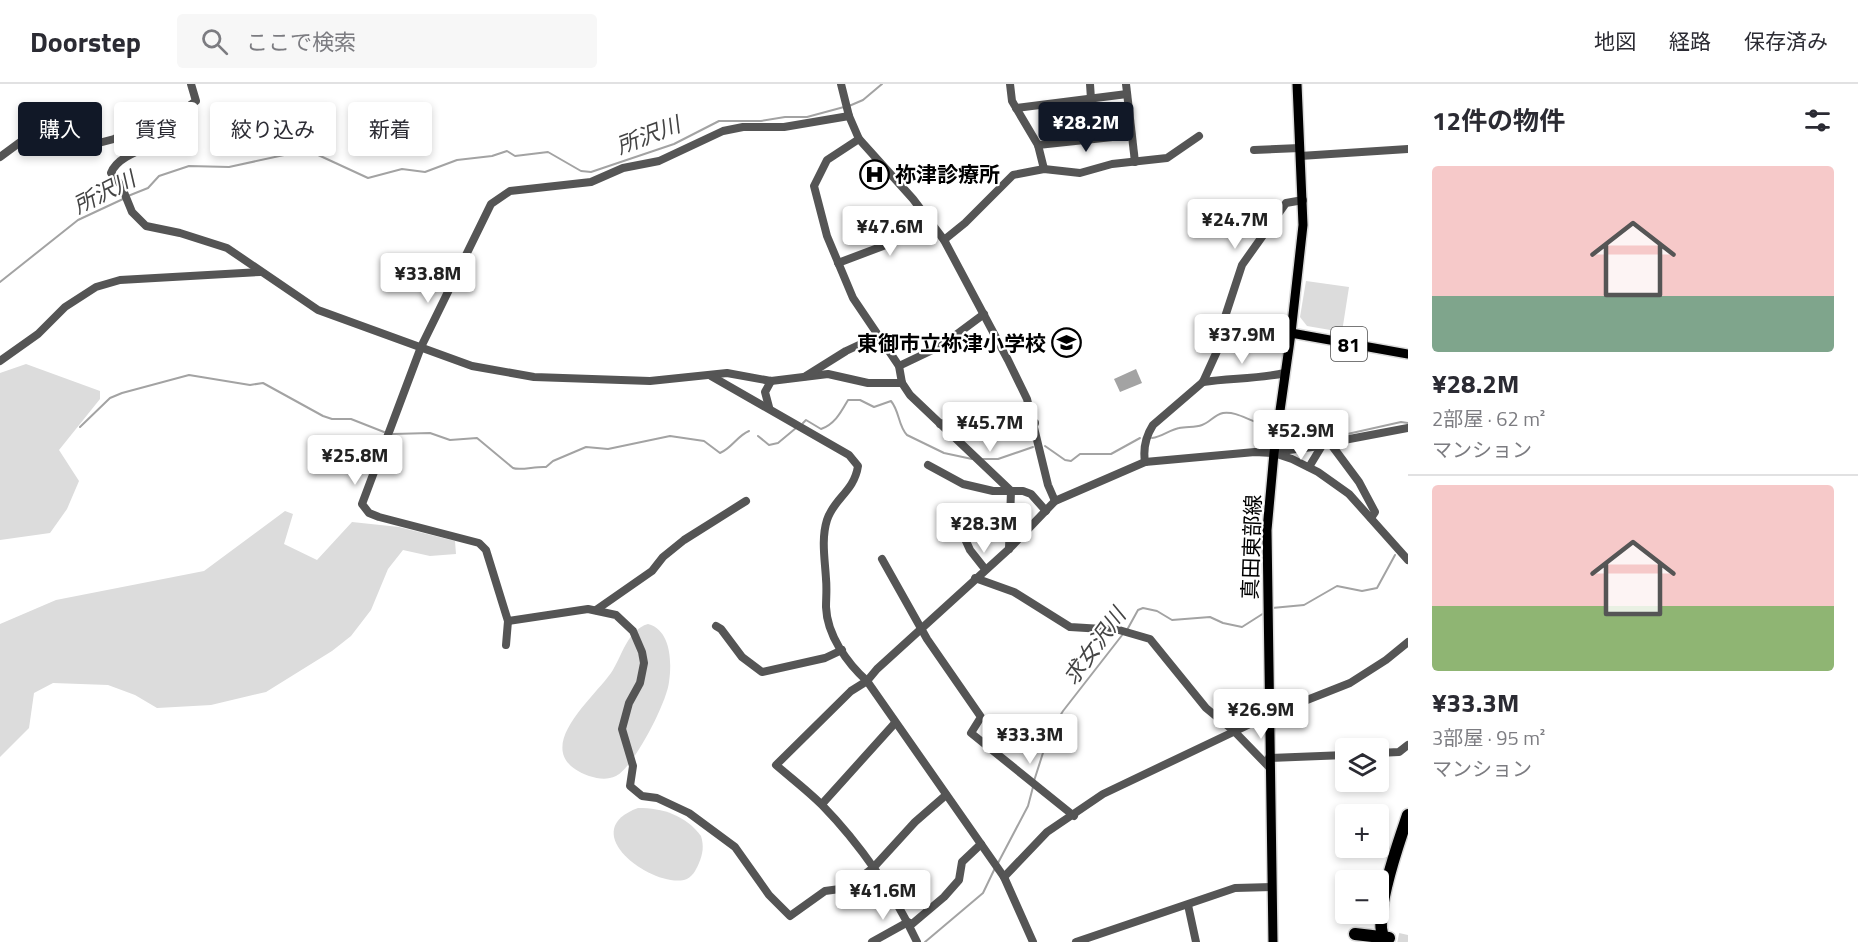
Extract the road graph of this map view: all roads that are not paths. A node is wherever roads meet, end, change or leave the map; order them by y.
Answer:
1 (190, 84) edge
2 (841, 84) edge
3 (1010, 84) edge
4 (1090, 84) edge
5 (1126, 84) edge
6 (1297, 84) edge
7 (1127, 94) junction
8 (1091, 99) junction
9 (194, 102) edge
10 (1016, 108) junction
11 (849, 116) junction
12 (1131, 135) junction
13 (1199, 136) dead end
14 (114, 139) edge
15 (859, 139) junction
16 (1038, 145) junction
17 (1408, 149) edge
18 (1254, 150) dead end
19 (1300, 152) junction
20 (130, 156) edge
21 (0, 157) edge
22 (1135, 162) junction
23 (1044, 169) junction
24 (1303, 200) junction
25 (935, 230) junction
26 (944, 240) junction
27 (838, 263) junction
28 (260, 272) junction
29 (984, 314) junction
30 (1291, 333) junction
31 (878, 336) junction
32 (1223, 338) junction
33 (422, 347) junction
34 (1408, 354) edge
35 (0, 361) edge
36 (898, 366) junction
37 (1285, 373) junction
38 (710, 375) junction
39 (806, 376) junction
40 (771, 381) junction
41 (1203, 382) junction
42 (902, 383) junction
43 (769, 407) junction
44 (1035, 423) junction
45 (940, 424) junction
46 (1408, 428) edge
47 (1330, 443) junction
48 (1320, 446) junction
49 (1277, 452) junction
50 (1144, 462) junction
51 (928, 465) dead end
52 (1309, 467) junction
53 (1011, 491) junction
54 (746, 501) dead end
55 (1055, 501) junction
56 (1046, 511) junction
57 (953, 512) dead end
58 (1371, 518) junction
59 (1009, 549) junction
60 (882, 559) dead end
61 (1408, 560) edge
62 (985, 569) junction
63 (975, 578) junction
64 (596, 610) junction
65 (508, 621) junction
66 (716, 626) dead end
67 (921, 629) junction
68 (1408, 642) edge
69 (506, 645) dead end
70 (842, 650) junction
71 (867, 681) junction
72 (1269, 715) junction
73 (895, 723) junction
74 (1234, 731) junction
75 (1408, 745) edge
76 (1389, 752) edge
77 (1335, 756) edge
78 (1269, 763) junction
79 (946, 795) junction
80 (822, 804) junction
81 (1408, 815) edge
82 (1074, 816) junction
83 (981, 844) junction
84 (873, 868) junction
85 (1004, 877) junction
86 (1272, 887) junction
87 (1188, 905) junction
88 (908, 922) junction
89 (1381, 924) edge
90 (1355, 934) dead end
91 (1387, 938) edge
92 (872, 942) edge
93 (917, 942) edge
94 (1033, 942) edge
95 (1076, 942) edge
96 (1196, 942) edge
97 (1273, 942) edge

1 - 9 street
2 - 11 street
3 - 10 street
4 - 8 street
5 - 7 street
6 - 19 main road, 真田東部線
7 - 8 street
7 - 12 street
8 - 10 street
10 - 16 street
11 - 15 street
11 - 33 street
12 - 16 street
12 - 22 street
13 - 22 street
14 - 21 street
15 - 25 street
15 - 27 street
16 - 23 street
17 - 19 street
18 - 19 street
19 - 24 main road, 真田東部線
20 - 28 street
22 - 23 street
23 - 26 street
24 - 30 main road, 真田東部線
24 - 32 street
25 - 26 street
25 - 27 street
26 - 29 street
27 - 31 street
28 - 33 street
28 - 35 street
29 - 36 street
29 - 44 street
30 - 32 street
30 - 34 main road, 81
30 - 37 main road, 真田東部線
31 - 36 street
31 - 39 street
32 - 41 street
33 - 38 street
33 - 65 street
36 - 42 street
37 - 41 street
37 - 49 main road, 真田東部線
38 - 40 street
38 - 43 street
39 - 40 street
39 - 42 street
40 - 43 street
41 - 50 street
42 - 45 street
43 - 70 street
44 - 45 street
44 - 55 street
45 - 53 street
46 - 47 street
47 - 48 street
47 - 58 street
48 - 49 street
48 - 52 street
49 - 50 street
49 - 52 street
49 - 72 main road, 真田東部線
50 - 55 street
51 - 53 street
52 - 58 street
53 - 56 street
53 - 59 street
54 - 64 street
55 - 56 street
56 - 59 street
57 - 62 street
58 - 61 street
59 - 62 street
60 - 67 street
62 - 63 street
63 - 67 street
63 - 74 street
64 - 65 street
64 - 84 street
65 - 69 street
66 - 70 street
67 - 71 street
67 - 82 street
68 - 72 street
70 - 71 street
71 - 73 street
71 - 80 street
72 - 74 street
72 - 78 main road, 真田東部線
73 - 79 street
73 - 80 street
74 - 78 street
74 - 82 street
75 - 76 street
77 - 78 street
78 - 86 main road, 真田東部線
79 - 83 street
79 - 84 street
80 - 84 street
81 - 91 highway
82 - 85 street
83 - 85 street
83 - 88 street
84 - 88 street
85 - 94 street
86 - 87 street
86 - 97 main road, 真田東部線
87 - 95 street
87 - 96 street
88 - 92 street
88 - 93 street
89 - 91 highway
90 - 91 highway

